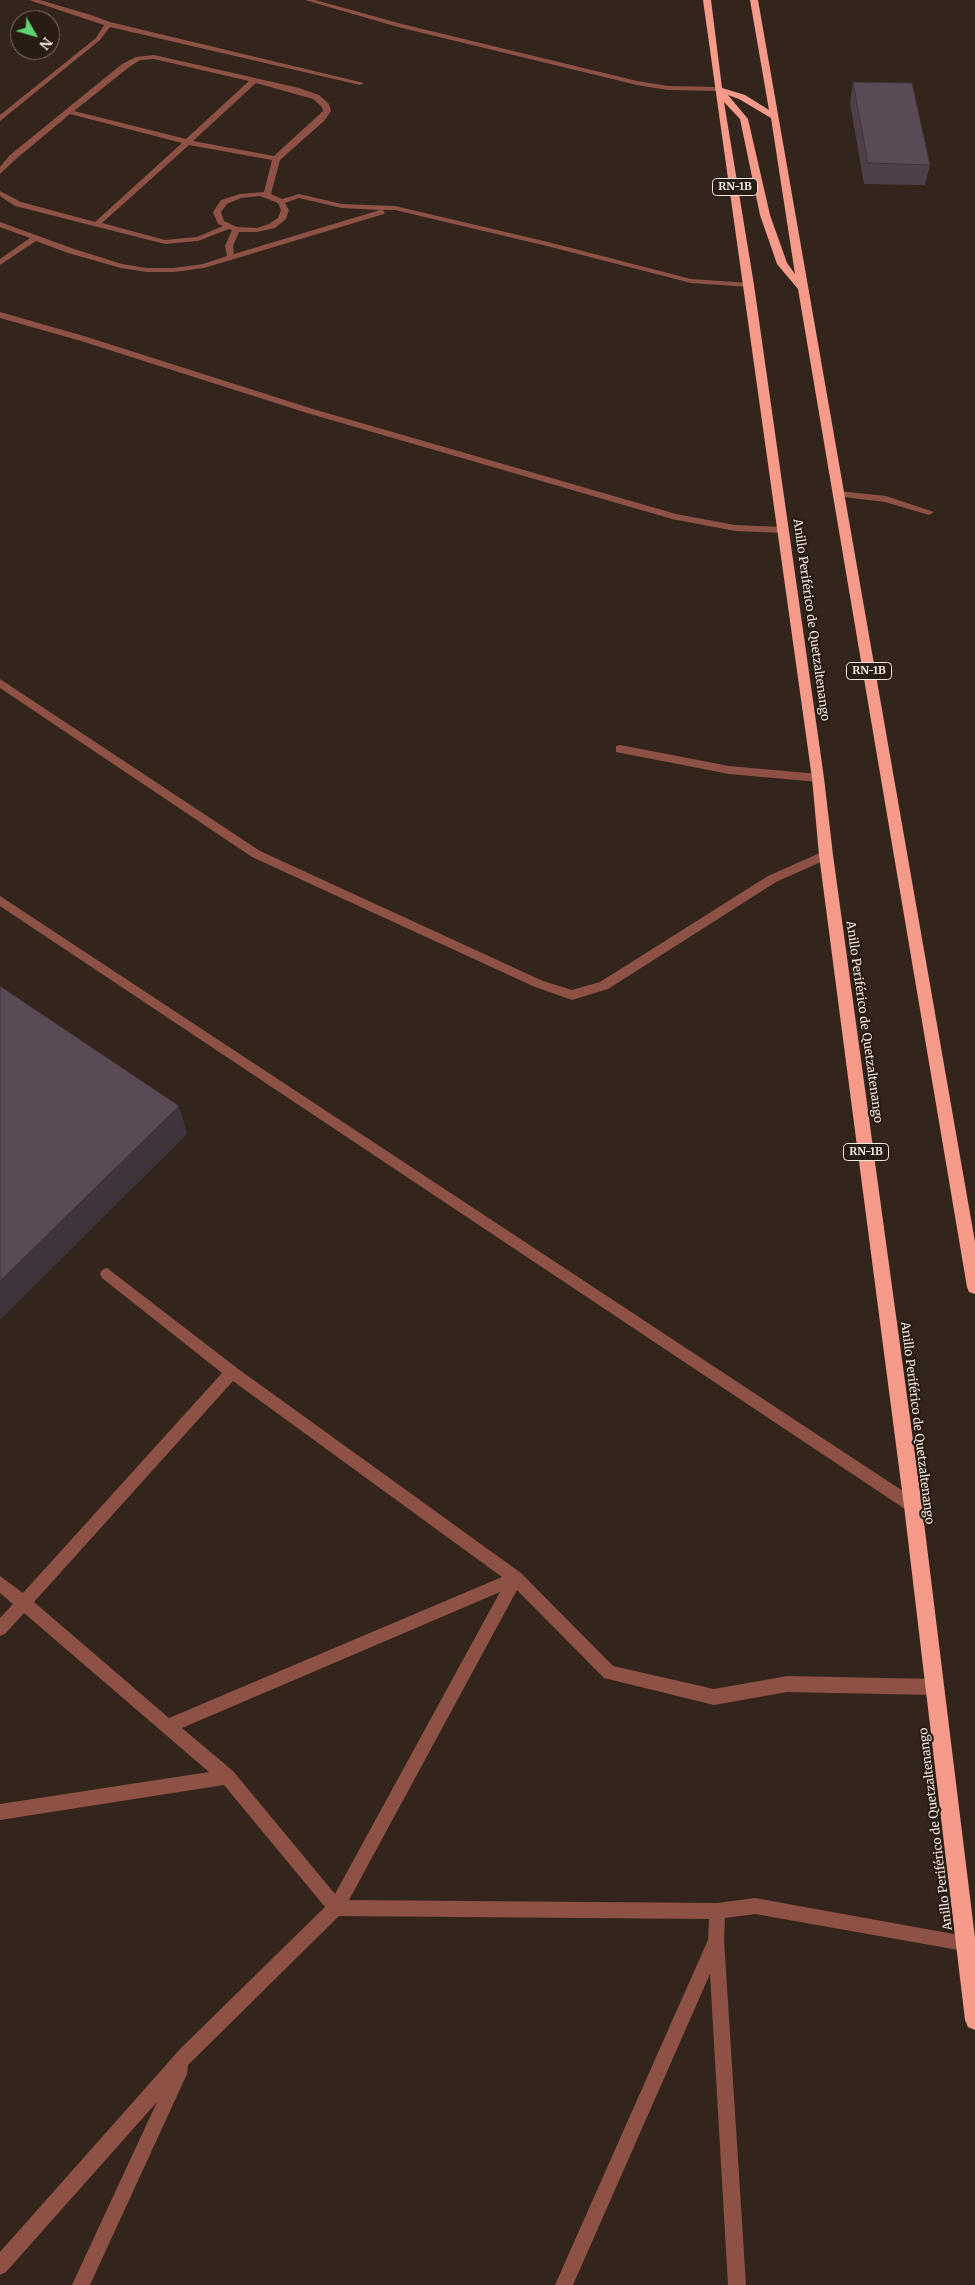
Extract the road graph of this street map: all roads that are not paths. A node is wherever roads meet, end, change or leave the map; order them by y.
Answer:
1 (32, 0) edge
2 (308, 0) edge
3 (708, 0) edge
4 (754, 0) edge
5 (108, 24) junction
6 (255, 80) junction
7 (360, 83) dead end
8 (718, 89) junction
9 (69, 112) junction
10 (775, 118) junction
11 (0, 119) edge
12 (187, 142) junction
13 (276, 159) junction
14 (0, 172) edge
15 (0, 193) edge
16 (267, 195) junction
17 (281, 202) junction
18 (395, 208) junction
19 (0, 224) edge
20 (96, 225) junction
21 (227, 227) junction
22 (236, 229) junction
23 (35, 238) junction
24 (231, 258) junction
25 (0, 263) edge
26 (749, 285) junction
27 (803, 289) junction
28 (0, 315) edge
29 (839, 494) junction
30 (928, 512) dead end
31 (783, 530) junction
32 (0, 683) edge
33 (620, 749) dead end
34 (818, 778) junction
35 (826, 855) junction
36 (0, 900) edge
37 (107, 1274) dead end
38 (975, 1287) edge
39 (232, 1372) junction
40 (913, 1506) junction
41 (516, 1578) junction
42 (0, 1583) edge
43 (23, 1603) junction
44 (0, 1629) edge
45 (934, 1687) junction
46 (168, 1726) junction
47 (226, 1777) junction
48 (0, 1812) edge
49 (336, 1908) junction
50 (717, 1911) junction
51 (716, 1940) junction
52 (964, 1943) junction
53 (975, 2020) edge
54 (187, 2054) junction
55 (0, 2266) edge
56 (81, 2285) edge
57 (564, 2285) edge
58 (737, 2285) edge

1 - 5 street
2 - 8 street
3 - 8 highway, Anillo Periférico de Quetzaltenango / RN-1B
4 - 10 highway, RN-1B
5 - 7 street
5 - 11 street
6 - 9 street
6 - 12 street
6 - 13 street
8 - 10 highway
8 - 26 highway, Anillo Periférico de Quetzaltenango / RN-1B
8 - 27 highway
9 - 12 street
9 - 14 street
10 - 27 highway, RN-1B
12 - 13 street
12 - 20 street
13 - 16 street
15 - 20 street
16 - 17 street
16 - 21 street
17 - 18 street
17 - 22 street
18 - 24 street
18 - 26 street
19 - 23 street
20 - 21 street
21 - 22 street
22 - 24 street
23 - 24 street
23 - 25 street
26 - 31 highway, Anillo Periférico de Quetzaltenango / RN-1B
27 - 29 highway, RN-1B
28 - 31 street
29 - 30 street
29 - 38 highway, RN-1B
31 - 34 highway, Anillo Periférico de Quetzaltenango / RN-1B
32 - 35 street
33 - 34 street
34 - 35 highway, Anillo Periférico de Quetzaltenango / RN-1B
35 - 40 highway, Anillo Periférico de Quetzaltenango / RN-1B
36 - 40 street
37 - 39 street
39 - 41 street
39 - 43 street
40 - 45 highway, Anillo Periférico de Quetzaltenango / RN-1B
41 - 45 street
41 - 46 street
41 - 49 street
42 - 43 street
43 - 44 street
43 - 46 street
45 - 52 highway, Anillo Periférico de Quetzaltenango / RN-1B
46 - 47 street
47 - 48 street
47 - 49 street
49 - 50 street
49 - 54 street
50 - 51 street
50 - 52 street
51 - 57 street
51 - 58 street
52 - 53 highway, Anillo Periférico de Quetzaltenango / RN-1B
54 - 55 street
54 - 56 street

